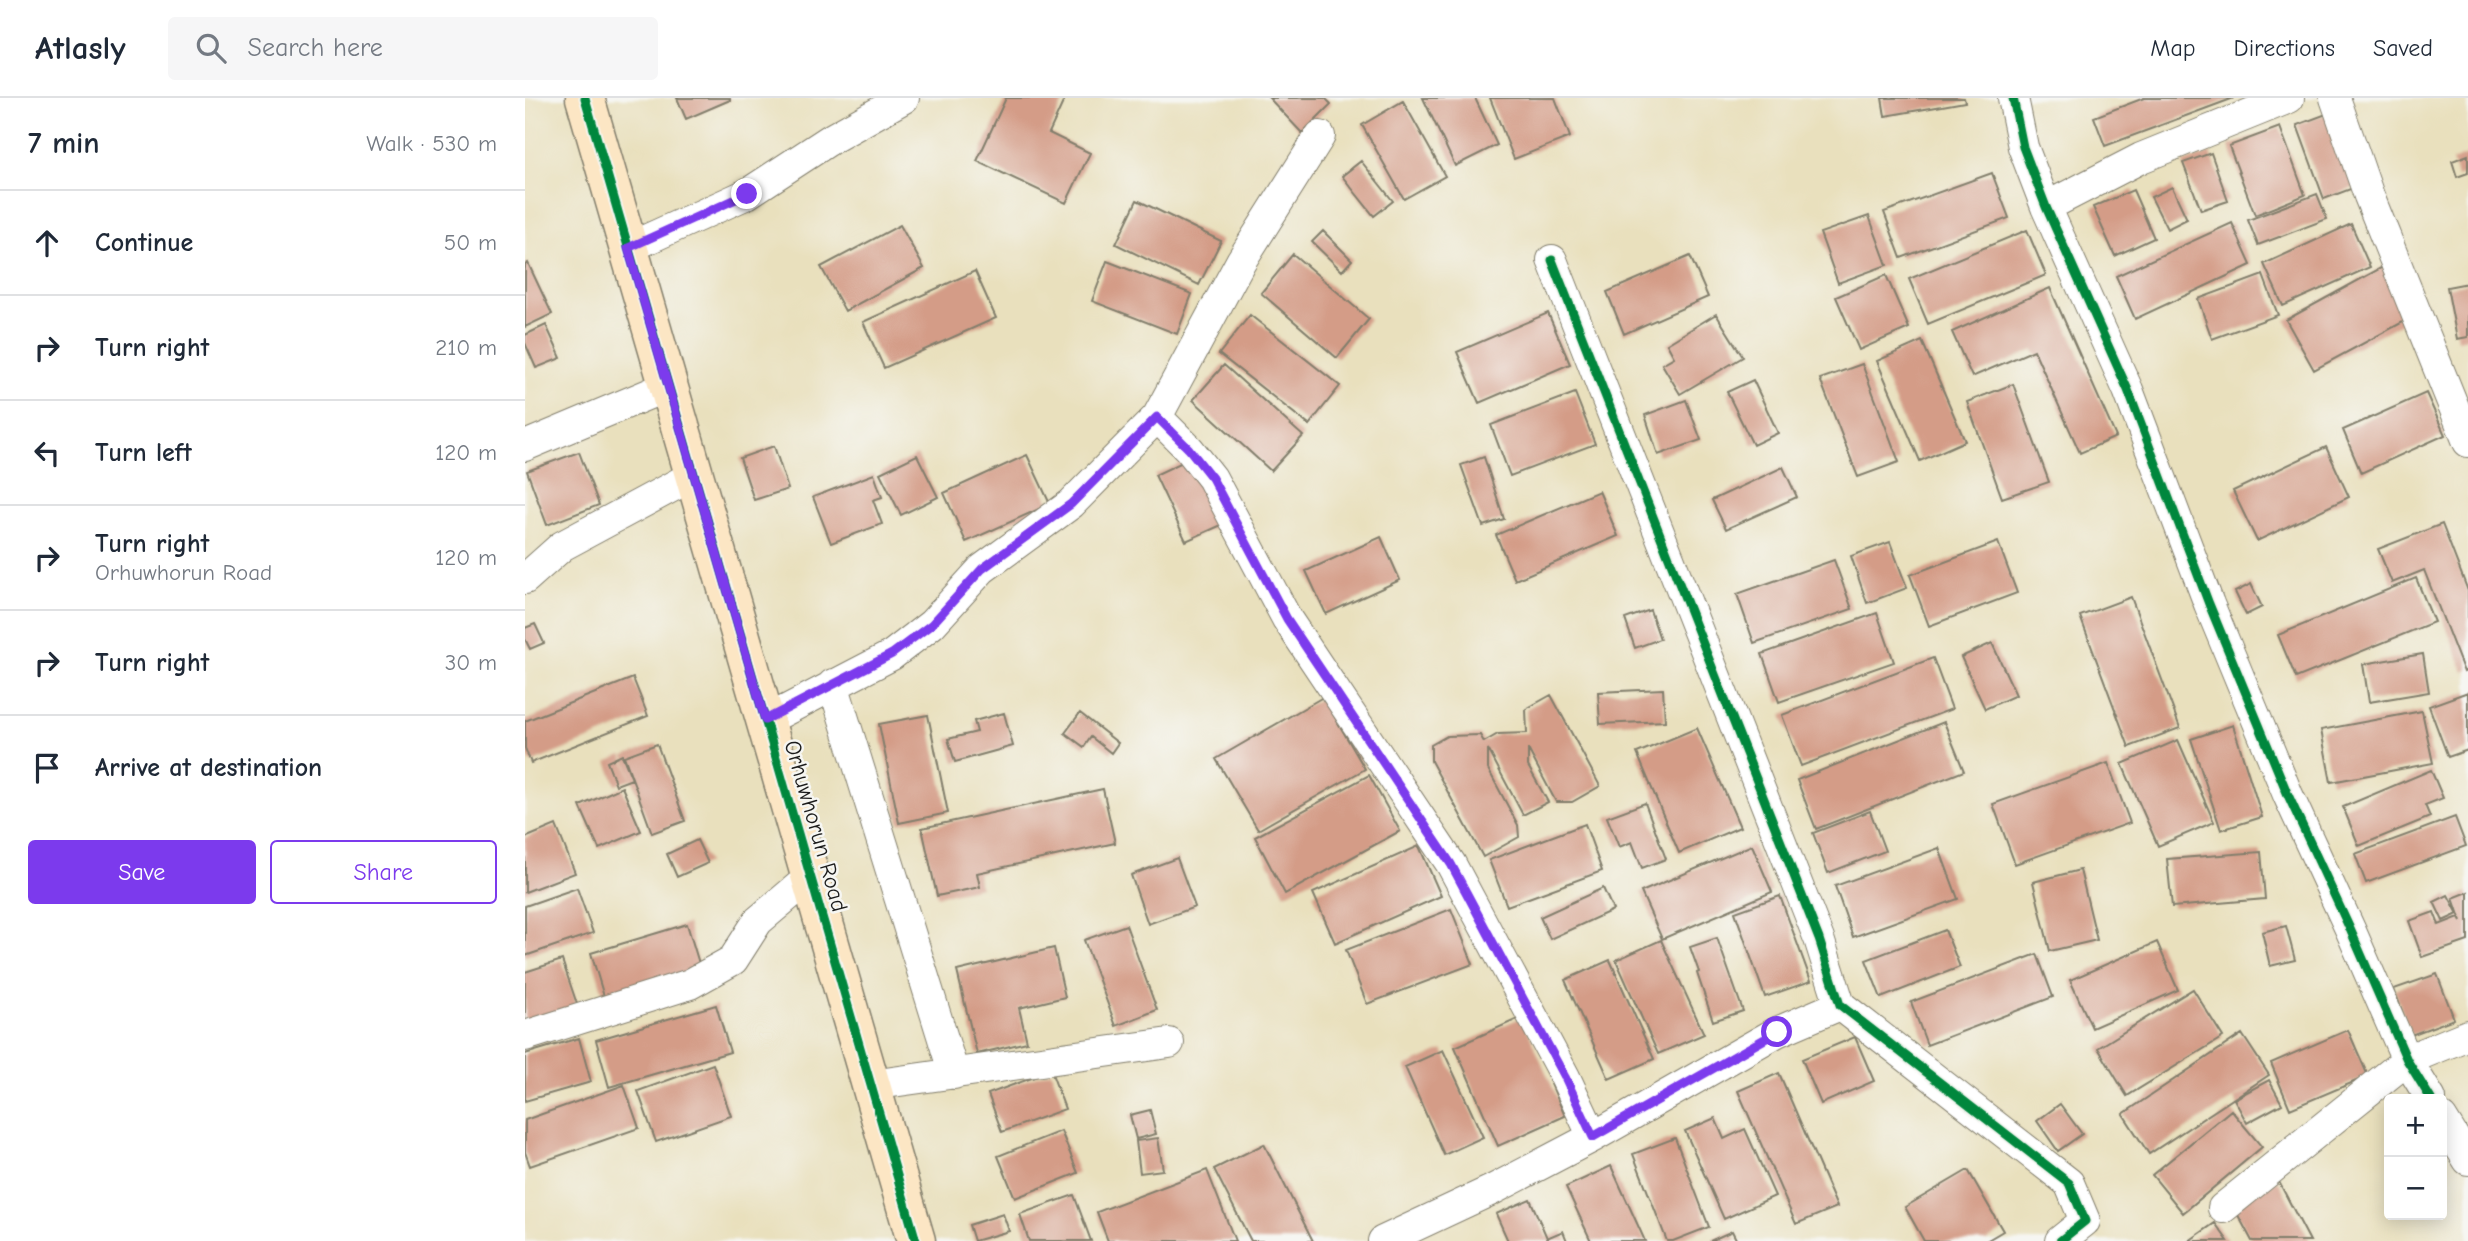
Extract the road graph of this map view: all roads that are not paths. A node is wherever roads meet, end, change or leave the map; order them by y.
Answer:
1 (585, 98) edge
2 (904, 98) edge
3 (2013, 98) edge
4 (2289, 98) edge
5 (2335, 98) edge
6 (1320, 136) dead end
7 (2046, 207) junction
8 (628, 248) junction
9 (1552, 260) dead end
10 (668, 386) junction
11 (1157, 417) junction
12 (2468, 442) edge
13 (525, 446) edge
14 (694, 475) junction
15 (525, 579) edge
16 (833, 684) junction
17 (765, 720) junction
18 (810, 877) junction
19 (1840, 1005) junction
20 (2468, 1035) edge
21 (525, 1036) edge
22 (1169, 1043) dead end
23 (2407, 1060) junction
24 (954, 1074) junction
25 (871, 1086) junction
26 (2428, 1094) edge
27 (2447, 1126) edge
28 (1593, 1137) junction
29 (2468, 1160) edge
30 (2223, 1208) dead end
31 (916, 1241) edge
32 (1383, 1241) edge
33 (2060, 1241) edge

1 - 8 street, Orhuwhorun Road
2 - 8 street
3 - 7 street
4 - 7 street
5 - 12 street
6 - 11 street
7 - 23 street
8 - 10 street, Orhuwhorun Road
9 - 19 street
10 - 13 street
10 - 14 street, Orhuwhorun Road
11 - 16 street
11 - 28 street
14 - 15 street
14 - 17 street, Orhuwhorun Road
16 - 17 street
16 - 24 street
17 - 18 street, Orhuwhorun Road
18 - 21 street
18 - 25 street, Orhuwhorun Road
19 - 28 street
19 - 33 street
20 - 23 street
22 - 24 street
23 - 26 street
23 - 30 street
24 - 25 street
25 - 31 street, Orhuwhorun Road
27 - 29 street
28 - 32 street

